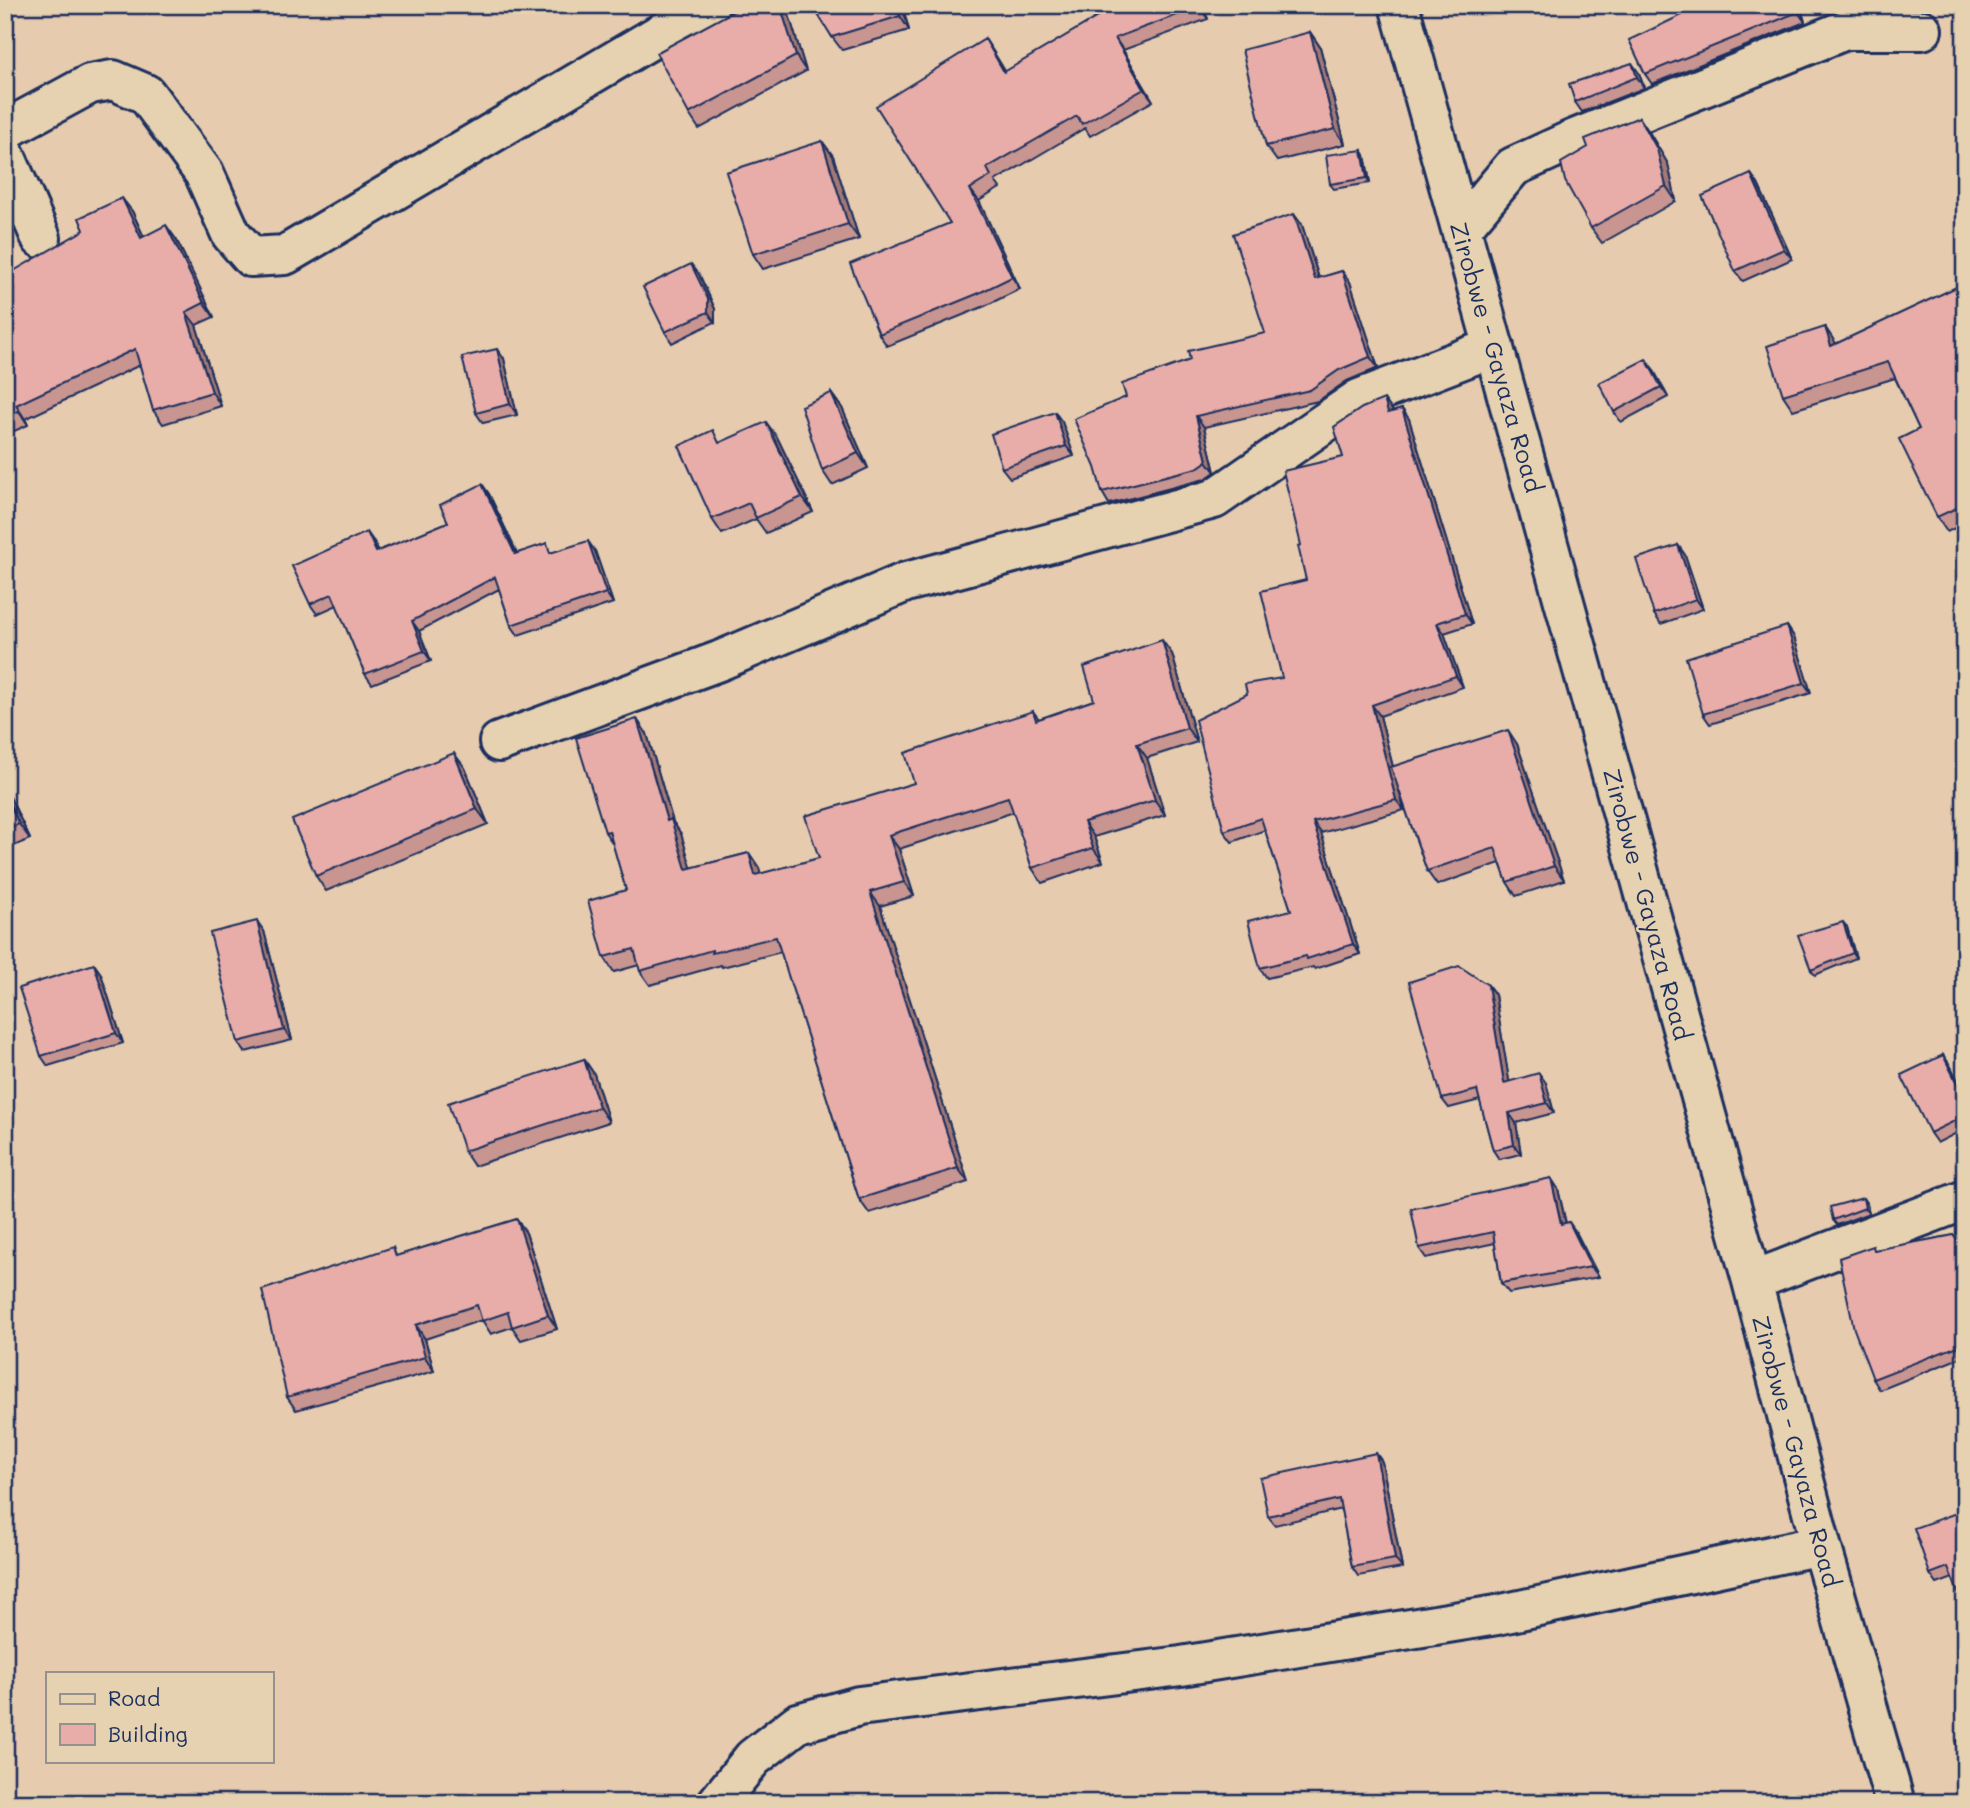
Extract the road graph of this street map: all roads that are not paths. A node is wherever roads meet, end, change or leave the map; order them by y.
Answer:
1 (709, 5) edge
2 (1399, 5) edge
3 (1428, 5) edge
4 (1922, 30) dead end
5 (1410, 47) junction
6 (6, 137) edge
7 (1461, 229) junction
8 (41, 239) dead end
9 (1494, 347) junction
10 (499, 742) dead end
11 (1965, 1200) edge
12 (1752, 1281) junction
13 (1821, 1545) junction
14 (717, 1803) edge
15 (1895, 1803) edge

1 - 6 street
2 - 5 street, Zirobwe - Gayaza Road
3 - 5 street
4 - 7 street
5 - 7 street, Zirobwe - Gayaza Road
6 - 8 street
7 - 9 street, Zirobwe - Gayaza Road
9 - 10 street
9 - 12 street, Zirobwe - Gayaza Road
11 - 12 street
12 - 13 street, Zirobwe - Gayaza Road
13 - 14 street
13 - 15 street, Zirobwe - Gayaza Road

